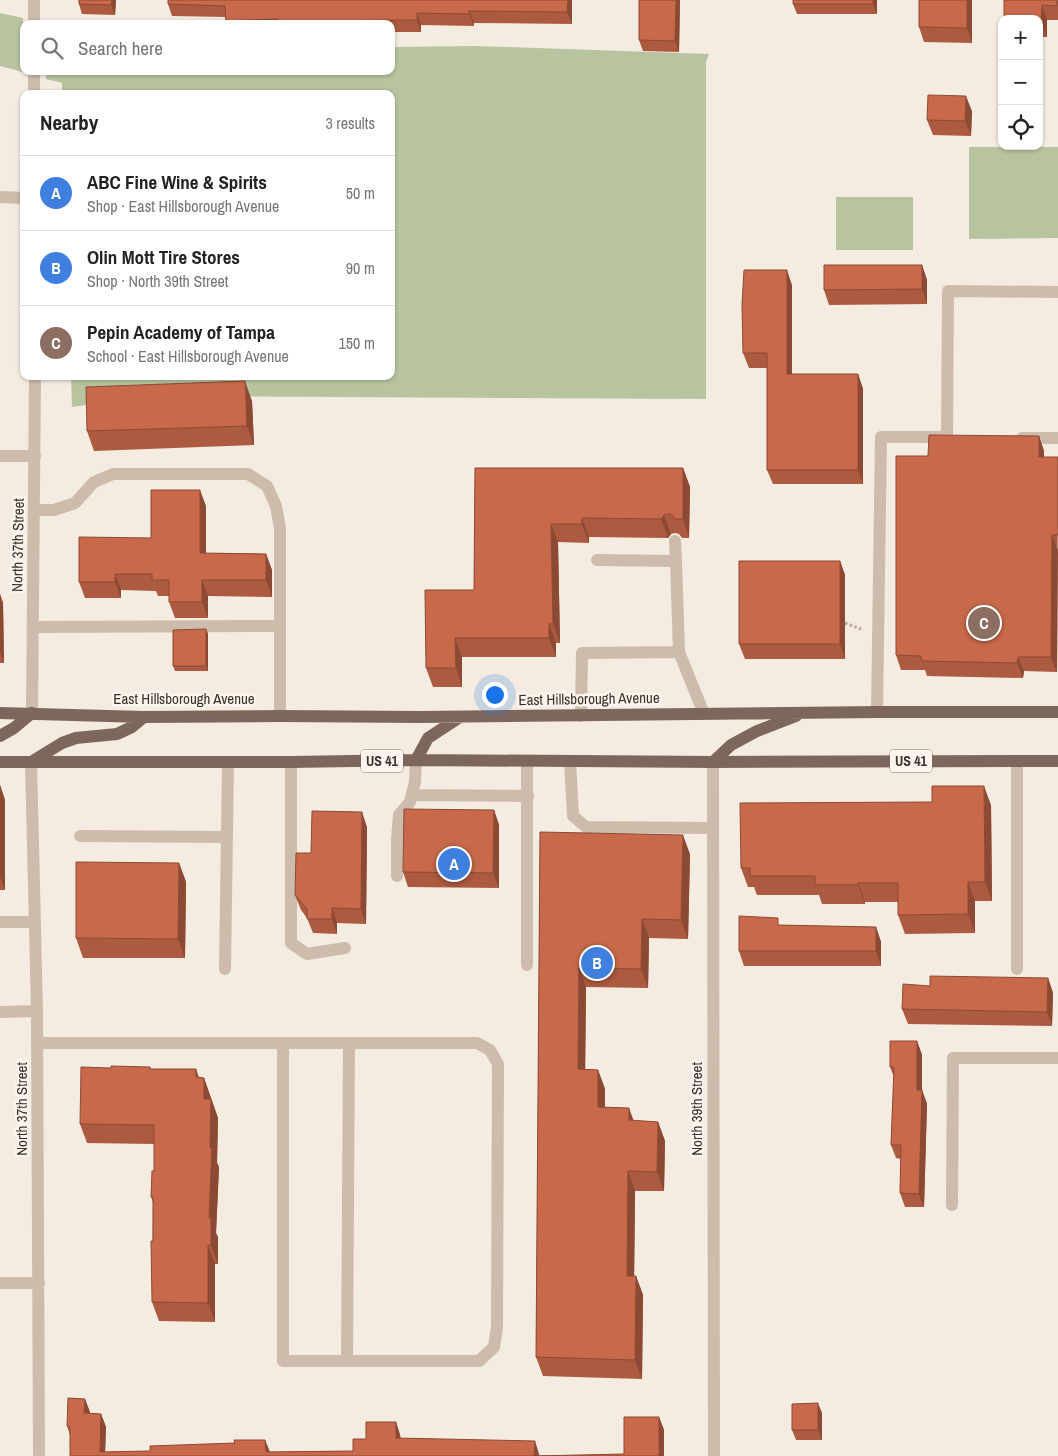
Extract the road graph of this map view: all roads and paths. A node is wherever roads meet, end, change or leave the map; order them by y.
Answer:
1 (34, 0) edge
2 (34, 20) edge
3 (34, 75) edge
4 (34, 90) edge
5 (0, 197) edge
6 (20, 198) edge
7 (1058, 292) edge
8 (35, 380) edge
9 (1013, 438) edge
10 (1058, 438) edge
11 (0, 456) edge
12 (35, 456) junction
13 (35, 510) junction
14 (676, 541) edge
15 (597, 560) dead end
16 (676, 561) junction
17 (280, 626) junction
18 (33, 627) junction
19 (679, 652) junction
20 (877, 712) junction
21 (1058, 712) edge
22 (0, 713) edge
23 (32, 713) junction
24 (805, 713) junction
25 (704, 714) junction
26 (280, 716) junction
27 (581, 716) junction
28 (144, 717) junction
29 (460, 717) junction
30 (0, 736) edge
31 (416, 760) junction
32 (527, 761) junction
33 (570, 761) junction
34 (1017, 761) junction
35 (1058, 761) edge
36 (0, 762) edge
37 (31, 762) junction
38 (228, 762) junction
39 (291, 762) junction
40 (713, 762) junction
41 (412, 795) junction
42 (528, 796) junction
43 (713, 828) junction
44 (80, 836) dead end
45 (227, 837) junction
46 (397, 876) dead end
47 (0, 922) edge
48 (35, 922) junction
49 (345, 948) dead end
50 (527, 965) dead end
51 (225, 969) dead end
52 (1017, 969) dead end
53 (37, 1011) junction
54 (0, 1012) edge
55 (38, 1043) junction
56 (283, 1043) junction
57 (349, 1043) junction
58 (1058, 1058) edge
59 (952, 1206) dead end
60 (0, 1283) edge
61 (39, 1283) junction
62 (347, 1361) junction
63 (39, 1456) edge
64 (714, 1456) edge

1 - 2 street
3 - 4 street
5 - 6 street
7 - 20 street
8 - 12 street, North 37th Street
9 - 10 street
11 - 12 street
12 - 13 street, North 37th Street
13 - 17 street
13 - 18 street, North 37th Street
14 - 16 street
15 - 16 street
16 - 19 street
17 - 18 street
17 - 26 street
18 - 23 street, North 37th Street
19 - 25 street
19 - 27 street
20 - 21 main road, East Hillsborough Avenue
20 - 24 main road, East Hillsborough Avenue
22 - 23 main road, East Hillsborough Avenue
23 - 28 main road, East Hillsborough Avenue
23 - 30 main road
24 - 25 main road, East Hillsborough Avenue
24 - 40 main road
25 - 27 main road, East Hillsborough Avenue
26 - 28 main road, East Hillsborough Avenue
26 - 29 main road, East Hillsborough Avenue
27 - 29 main road, East Hillsborough Avenue
28 - 37 main road
29 - 31 main road
31 - 32 main road, US 41
31 - 39 main road, US 41
31 - 41 street
32 - 33 main road, US 41
32 - 42 street
33 - 40 main road, US 41
33 - 43 street
34 - 35 main road, US 41
34 - 40 main road, US 41
34 - 52 street
36 - 37 main road, US 41
37 - 38 main road, US 41
37 - 48 street, North 37th Street
38 - 39 main road, US 41
38 - 45 street
39 - 49 street
40 - 43 street, North 39th Street
41 - 42 street
41 - 46 street
42 - 50 street
43 - 64 street, North 39th Street
44 - 45 street
45 - 51 street
47 - 48 street
48 - 53 street, North 37th Street
53 - 54 street
53 - 55 street, North 37th Street
55 - 56 street
55 - 61 street, North 37th Street
56 - 57 street
56 - 62 street
57 - 62 street
57 - 62 street
58 - 59 street
60 - 61 street
61 - 63 street, North 37th Street

